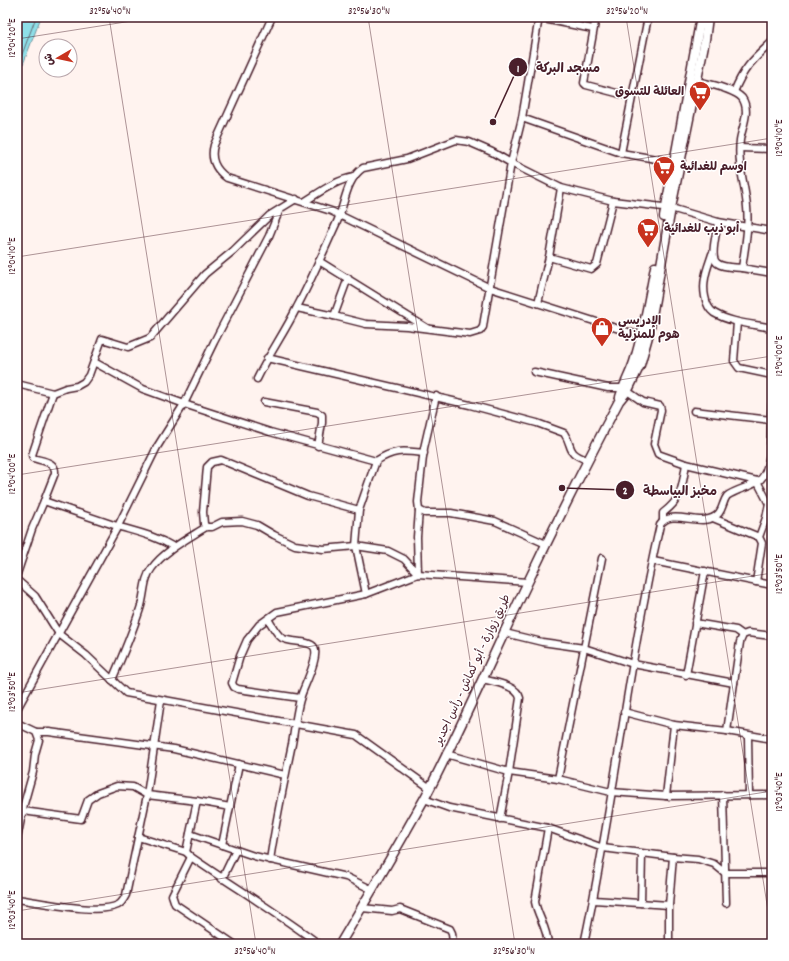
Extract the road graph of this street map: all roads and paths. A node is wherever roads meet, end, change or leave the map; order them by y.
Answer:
1 (272, 17) edge
2 (596, 17) edge
3 (648, 17) edge
4 (701, 17) edge
5 (708, 17) edge
6 (539, 18) edge
7 (592, 29) junction
8 (772, 42) edge
9 (697, 81) junction
10 (734, 92) junction
11 (632, 97) junction
12 (522, 118) junction
13 (740, 148) junction
14 (772, 149) edge
15 (621, 153) junction
16 (674, 162) junction
17 (511, 163) junction
18 (354, 177) junction
19 (561, 188) junction
20 (296, 199) junction
21 (613, 201) junction
22 (304, 202) junction
23 (669, 208) junction
24 (280, 209) junction
25 (340, 215) junction
26 (718, 222) junction
27 (748, 228) junction
28 (772, 231) edge
29 (712, 254) junction
30 (549, 256) junction
31 (319, 261) junction
32 (742, 268) junction
33 (772, 273) edge
34 (348, 278) junction
35 (490, 288) junction
36 (538, 303) junction
37 (297, 308) junction
38 (334, 316) junction
39 (737, 322) junction
40 (772, 328) edge
41 (430, 330) junction
42 (641, 336) junction
43 (267, 358) junction
44 (94, 362) junction
45 (637, 364) junction
46 (534, 372) dead end
47 (772, 375) edge
48 (257, 379) dead end
49 (17, 384) edge
50 (625, 389) junction
51 (53, 393) junction
52 (436, 396) junction
53 (264, 402) dead end
54 (184, 404) junction
55 (772, 404) edge
56 (694, 411) dead end
57 (771, 420) edge
58 (772, 441) edge
59 (318, 446) junction
60 (424, 453) junction
61 (587, 460) junction
62 (376, 461) junction
63 (686, 464) junction
64 (758, 481) junction
65 (44, 501) junction
66 (359, 510) junction
67 (419, 510) junction
68 (713, 518) junction
69 (663, 521) junction
70 (118, 526) junction
71 (206, 527) junction
72 (759, 537) junction
73 (546, 544) junction
74 (356, 546) junction
75 (174, 547) junction
76 (602, 558) dead end
77 (653, 561) junction
78 (705, 571) junction
79 (17, 574) edge
80 (418, 574) junction
81 (17, 580) edge
82 (528, 582) junction
83 (756, 582) junction
84 (772, 585) edge
85 (366, 594) junction
86 (268, 619) junction
87 (695, 624) junction
88 (505, 633) junction
89 (59, 634) junction
90 (743, 635) junction
91 (772, 636) edge
92 (584, 648) junction
93 (633, 664) junction
94 (686, 675) junction
95 (482, 679) junction
96 (112, 680) junction
97 (734, 683) junction
98 (20, 696) edge
99 (300, 698) junction
100 (161, 700) junction
101 (17, 709) edge
102 (624, 712) junction
103 (17, 723) edge
104 (296, 724) junction
105 (674, 725) junction
106 (727, 731) junction
107 (36, 732) junction
108 (748, 736) junction
109 (772, 739) edge
110 (154, 746) junction
111 (446, 754) junction
112 (239, 764) junction
113 (510, 772) junction
114 (285, 775) junction
115 (558, 779) junction
116 (430, 788) junction
117 (611, 792) junction
118 (147, 795) junction
119 (723, 795) junction
120 (749, 795) junction
121 (772, 795) edge
122 (666, 796) junction
123 (424, 799) junction
124 (197, 801) junction
125 (230, 807) junction
126 (23, 811) junction
127 (500, 819) junction
128 (548, 828) junction
129 (190, 834) junction
130 (138, 837) junction
131 (17, 839) edge
132 (222, 845) junction
133 (603, 848) junction
134 (236, 850) junction
135 (642, 854) junction
136 (188, 855) junction
137 (673, 857) junction
138 (270, 860) junction
139 (725, 873) junction
140 (772, 873) edge
141 (222, 878) junction
142 (373, 890) junction
143 (17, 899) edge
144 (594, 900) junction
145 (641, 903) junction
146 (726, 903) dead end
147 (670, 905) junction
148 (362, 908) junction
149 (234, 944) edge
150 (319, 944) edge
151 (340, 944) edge
152 (453, 944) edge
153 (548, 944) edge
154 (584, 944) edge
155 (669, 944) edge

1 - 20 street
2 - 7 street
3 - 11 street
4 - 16 main road
5 - 9 main road
6 - 7 street
6 - 12 street
7 - 11 street
8 - 10 street
9 - 10 street
9 - 23 main road
10 - 13 street
11 - 15 street
12 - 15 street
12 - 17 street
13 - 14 street
13 - 27 street
15 - 16 street
16 - 23 main road
17 - 18 street
17 - 19 street
17 - 35 street
18 - 22 street
18 - 25 street
19 - 21 street
19 - 30 street
20 - 22 street
20 - 24 street
21 - 23 street
21 - 30 street
22 - 25 street
23 - 26 street
23 - 42 main road
23 - 45 main road
24 - 44 street
24 - 54 street
25 - 31 street
25 - 35 street
26 - 27 street
26 - 29 street
27 - 28 street
27 - 32 street
29 - 32 street
29 - 39 street
30 - 36 street
31 - 34 street
31 - 37 street
32 - 33 street
34 - 38 street
34 - 41 street
35 - 36 street
35 - 41 street
36 - 42 street
37 - 38 street
37 - 43 street
38 - 41 street
39 - 40 street
39 - 47 street
42 - 45 main road
43 - 48 street
43 - 52 street
44 - 51 street
44 - 54 street
45 - 50 main road, طريق زوارة - أبو كماش - رأس اجدير
46 - 50 street
49 - 51 street
50 - 61 main road, طريق زوارة - أبو كماش - رأس اجدير
50 - 63 street
51 - 65 street
52 - 60 street
52 - 61 street
53 - 59 street
54 - 59 street
54 - 70 street
55 - 57 street
56 - 57 street
57 - 58 street
58 - 64 street
59 - 62 street
60 - 62 street
60 - 67 street
61 - 73 main road, طريق زوارة - أبو كماش - رأس اجدير
62 - 66 street
63 - 64 street
63 - 69 street
64 - 68 street
64 - 72 street
65 - 70 street
65 - 79 street
66 - 71 street
66 - 74 street
67 - 73 street
67 - 80 street
68 - 69 street
68 - 72 street
69 - 77 street
70 - 75 street
70 - 89 street
71 - 74 street
71 - 75 street
72 - 83 street
73 - 82 main road, طريق زوارة - أبو كماش - رأس اجدير
74 - 80 street
74 - 85 street
75 - 96 street
76 - 92 street
77 - 78 street
77 - 93 street
78 - 83 street
78 - 87 street
80 - 82 street
80 - 85 street
81 - 89 street
82 - 88 main road, طريق زوارة - أبو كماش - رأس اجدير
83 - 84 street
85 - 86 street
86 - 99 street
86 - 99 street
87 - 90 street
87 - 94 street
88 - 92 street
88 - 95 main road, طريق زوارة - أبو كماش - رأس اجدير
89 - 96 street
89 - 98 street
90 - 91 street
90 - 97 street
92 - 93 street
92 - 115 street
93 - 94 street
93 - 102 street
94 - 97 street
95 - 111 main road, طريق زوارة - أبو كماش - رأس اجدير
95 - 113 street
96 - 100 street
97 - 106 street
98 - 101 street
99 - 104 street
100 - 104 street
100 - 110 street
102 - 105 street
102 - 117 street
103 - 107 street
104 - 114 street
104 - 116 street
105 - 106 street
105 - 122 street
106 - 108 street
107 - 110 street
107 - 126 street
108 - 109 street
108 - 120 street
110 - 112 street
110 - 118 street
111 - 113 street
111 - 116 main road, طريق زوارة - أبو كماش - رأس اجدير
112 - 114 street
112 - 125 street
113 - 115 street
113 - 127 street
114 - 138 street
115 - 117 street
116 - 123 main road, طريق زوارة - أبو كماش - رأس اجدير
117 - 122 street
117 - 133 street
118 - 124 street
118 - 126 street
118 - 130 street
119 - 120 street
119 - 122 street
119 - 139 street
120 - 121 street
123 - 127 street
123 - 142 main road, طريق زوارة - أبو كماش - رأس اجدير
124 - 125 street
124 - 129 street
125 - 132 street
126 - 131 street
127 - 128 street
128 - 133 street
128 - 153 street
129 - 132 street
129 - 136 street
130 - 136 street
130 - 143 street
132 - 134 street
133 - 135 street
133 - 144 street
134 - 138 street
134 - 141 street
135 - 137 street
135 - 145 street
136 - 141 street
136 - 149 street
137 - 139 street
137 - 147 street
138 - 142 street
139 - 140 street
139 - 146 street
141 - 150 street
142 - 148 main road, طريق زوارة - أبو كماش - رأس اجدير
144 - 145 street
144 - 154 street
145 - 147 street
147 - 155 street
148 - 151 main road, طريق زوارة - أبو كماش - رأس اجدير
148 - 152 street

